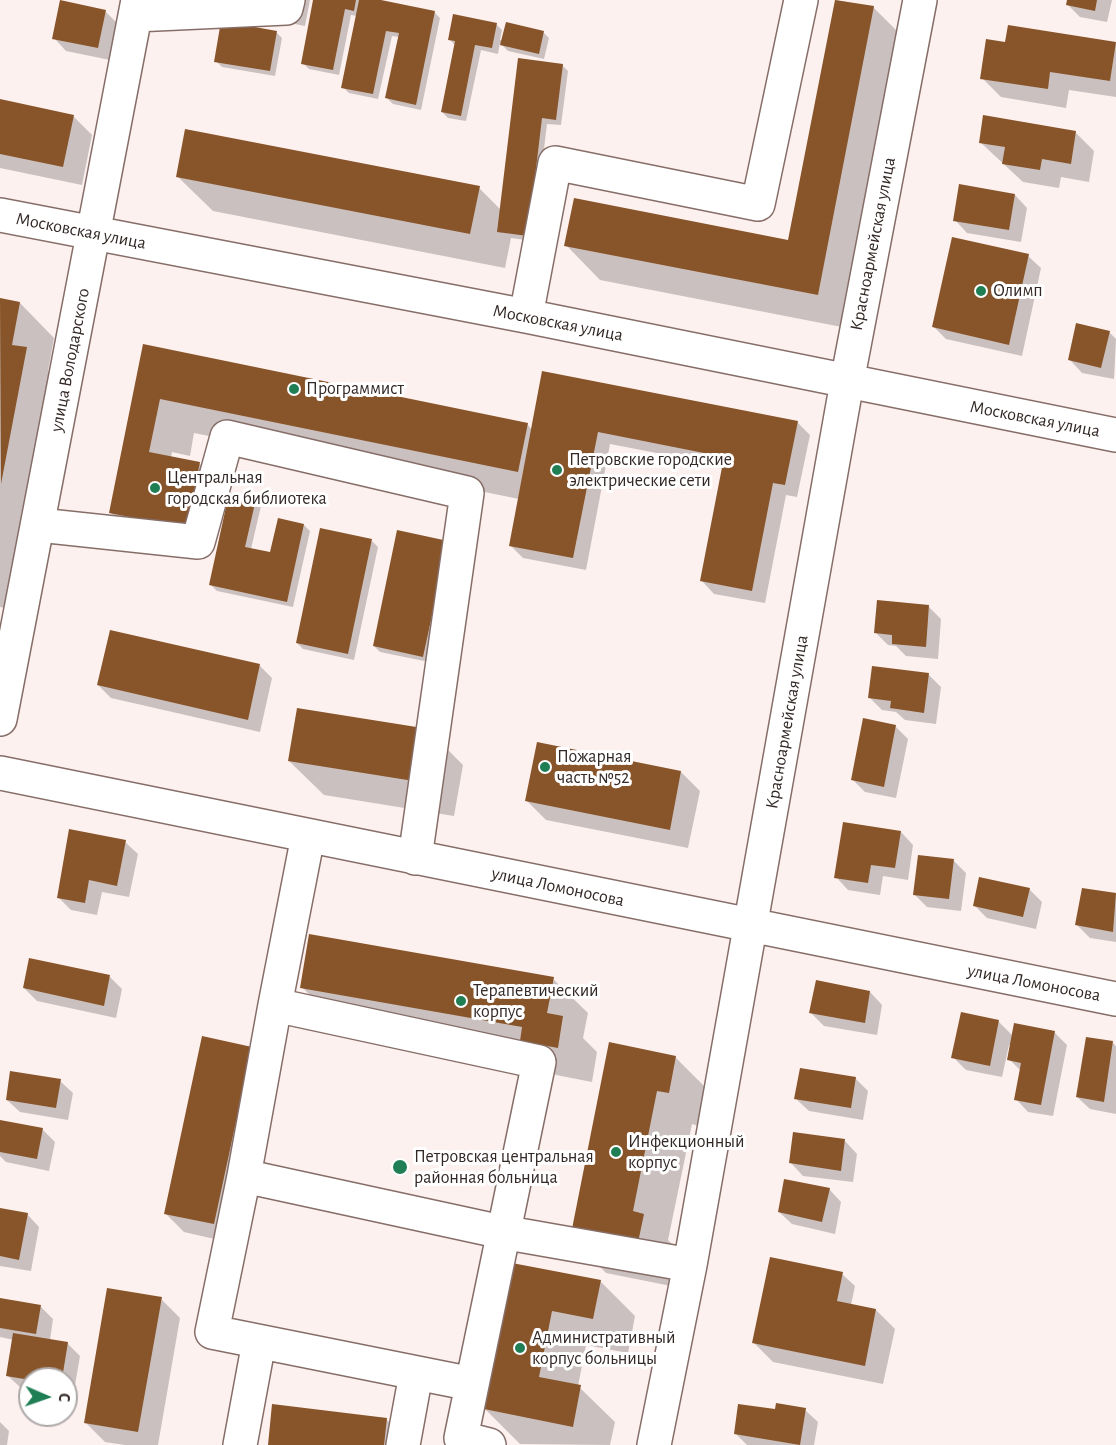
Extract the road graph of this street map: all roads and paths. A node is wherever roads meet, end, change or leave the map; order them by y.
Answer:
1 (288, 0) edge
2 (801, 0) edge
3 (920, 0) edge
4 (136, 7) edge
5 (0, 215) edge
6 (94, 234) junction
7 (526, 316) junction
8 (847, 382) junction
9 (1116, 435) edge
10 (39, 525) junction
11 (0, 719) edge
12 (0, 773) edge
13 (308, 836) junction
14 (415, 858) junction
15 (750, 927) junction
16 (1116, 999) edge
17 (275, 1005) junction
18 (244, 1176) junction
19 (502, 1232) junction
20 (690, 1265) junction
21 (259, 1342) junction
22 (416, 1374) junction
23 (472, 1384) junction
24 (240, 1445) edge
25 (403, 1445) edge
26 (489, 1445) edge
27 (654, 1445) edge

1 - 4 street
2 - 7 street
3 - 8 street, Красноармейская улица
4 - 6 street, улица Володарского
5 - 6 street, Московская улица
6 - 7 street, Московская улица
6 - 10 street, улица Володарского
7 - 8 street, Московская улица
8 - 9 street, Московская улица
8 - 15 street, Красноармейская улица
10 - 11 street, улица Володарского
10 - 14 street
12 - 13 street, улица Ломоносова
13 - 14 street, улица Ломоносова
13 - 17 street
14 - 15 street, улица Ломоносова
15 - 16 street, улица Ломоносова
15 - 20 street, Красноармейская улица
17 - 18 street
17 - 19 street
18 - 19 street
18 - 21 street
19 - 20 street
19 - 23 street
20 - 27 street, Красноармейская улица
21 - 22 street
21 - 24 street
22 - 23 street
22 - 25 street
23 - 26 street

